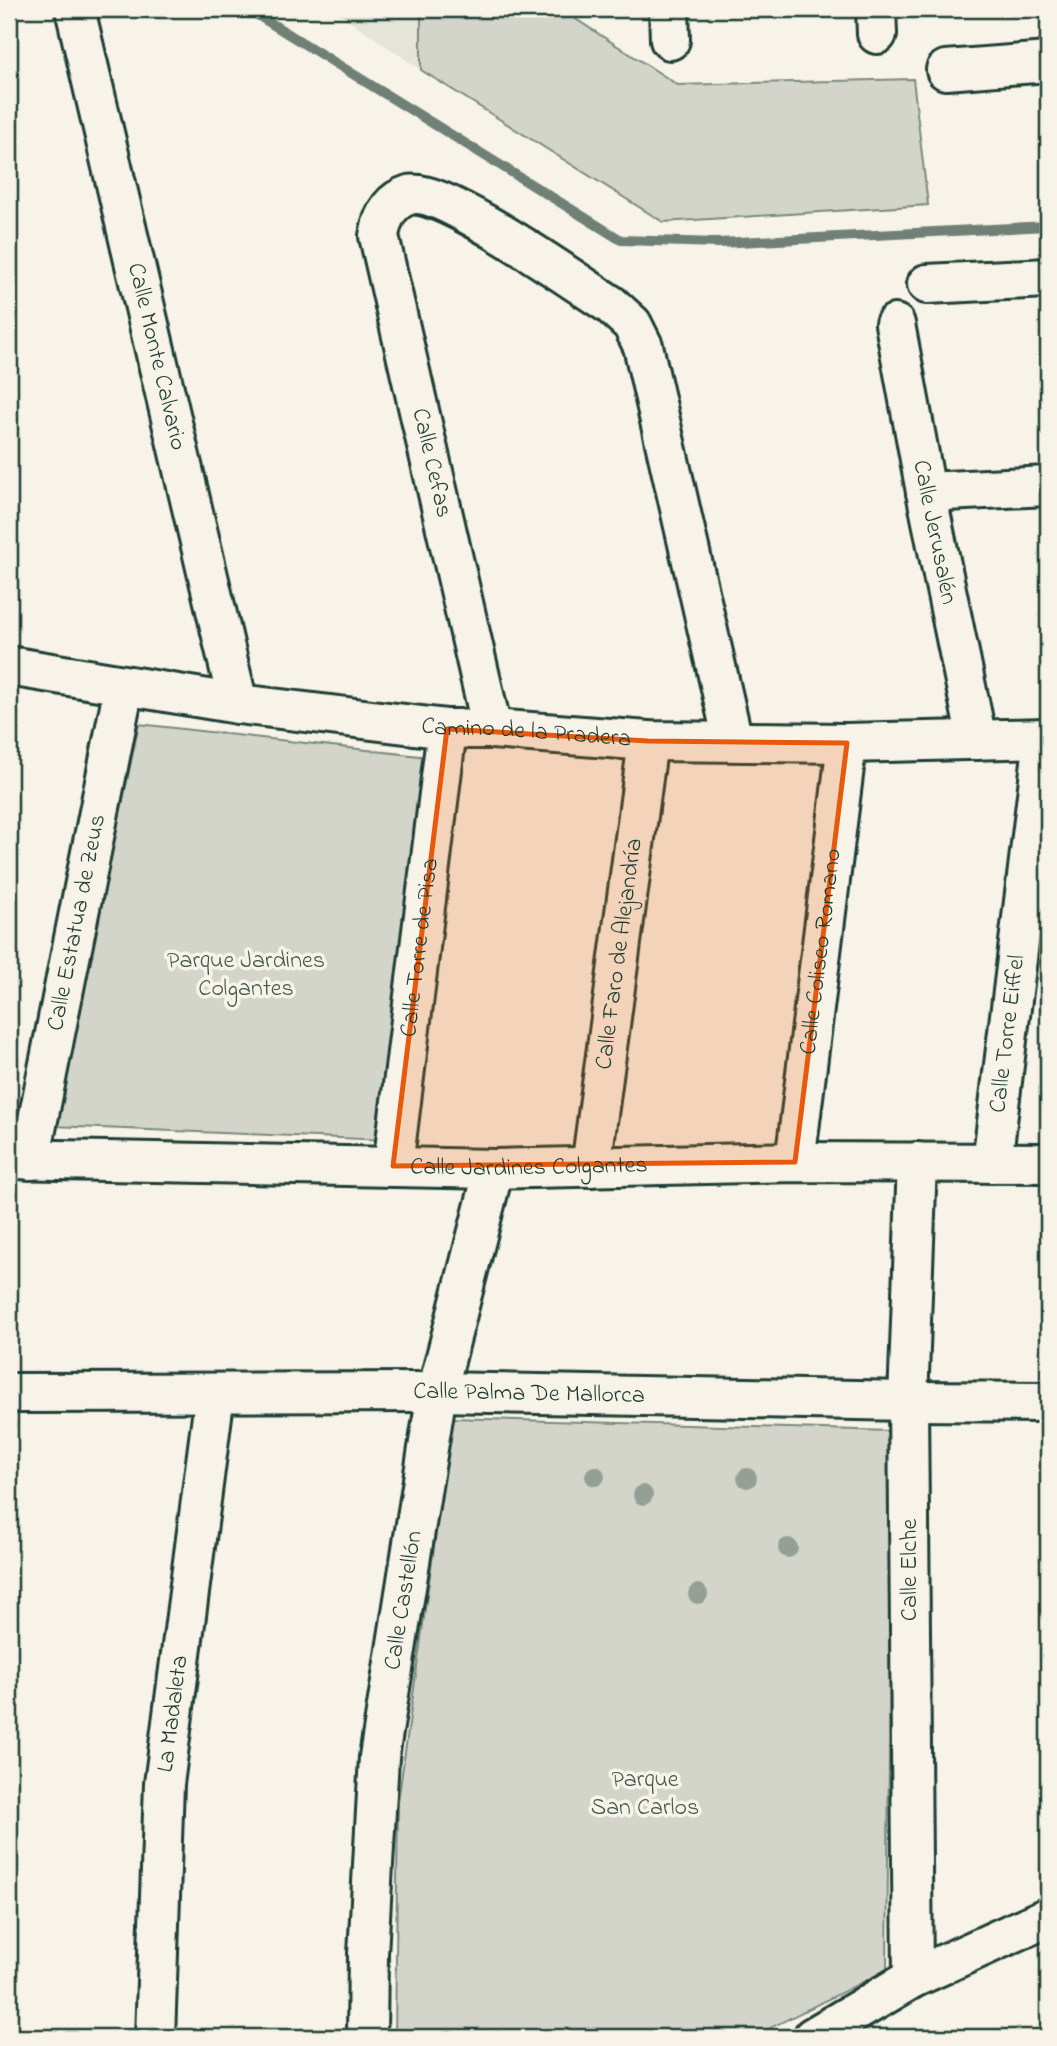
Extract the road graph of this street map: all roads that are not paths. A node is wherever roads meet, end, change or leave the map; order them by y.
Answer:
1 (75, 9) edge
2 (1048, 62) edge
3 (946, 70) dead end
4 (1048, 278) edge
5 (928, 284) dead end
6 (895, 324) dead end
7 (1048, 486) edge
8 (926, 492) junction
9 (9, 666) edge
10 (124, 686) junction
11 (238, 704) junction
12 (447, 729) junction
13 (492, 729) junction
14 (1046, 738) edge
15 (977, 740) junction
16 (649, 741) junction
17 (733, 741) junction
18 (847, 743) junction
19 (19, 1159) edge
20 (795, 1162) junction
21 (917, 1162) junction
22 (992, 1163) junction
23 (1048, 1163) edge
24 (393, 1166) junction
25 (592, 1167) junction
26 (494, 1169) junction
27 (437, 1392) junction
28 (9, 1393) edge
29 (215, 1393) junction
30 (908, 1401) junction
31 (1048, 1402) edge
32 (1048, 1917) edge
33 (913, 1978) junction
34 (851, 2027) edge
35 (155, 2037) edge
36 (368, 2037) edge
37 (813, 2037) edge

1 - 11 street, Calle Monte Calvario
2 - 3 street
4 - 5 street
6 - 8 street, Calle Jerusalén
7 - 8 street
8 - 15 street, Calle Jerusalén
9 - 10 street, Camino de la Pradera
10 - 11 street, Camino de la Pradera
10 - 19 street, Calle Estatua de Zeus
11 - 12 street, Camino de la Pradera
12 - 13 street, Camino de la Pradera
12 - 24 street, Calle Torre de Pisa
13 - 16 street, Camino de la Pradera
13 - 17 street, Calle Cefas
14 - 15 street, Camino de la Pradera
14 - 22 street, Calle Torre Eiffel
15 - 18 street, Camino de la Pradera
16 - 17 street, Camino de la Pradera
16 - 25 street, Calle Faro de Alejandría
17 - 18 street, Camino de la Pradera
18 - 20 street, Calle Coliseo Romano
19 - 24 street, Calle Jardines Colgantes
20 - 21 street, Calle Jardines Colgantes
20 - 25 street, Calle Jardines Colgantes
21 - 22 street, Calle Jardines Colgantes
21 - 30 street, Calle Elche
22 - 23 street, Calle Jardines Colgantes
24 - 26 street, Calle Jardines Colgantes
25 - 26 street, Calle Jardines Colgantes
26 - 27 street, Calle Castellón
27 - 29 street, Calle Palma De Mallorca
27 - 30 street, Calle Palma De Mallorca
27 - 36 street, Calle Castellón
28 - 29 street, Calle Palma De Mallorca
29 - 35 street, La Madaleta
30 - 31 street, Calle Palma De Mallorca
30 - 33 street, Calle Elche
32 - 33 street
33 - 34 street
34 - 37 street

